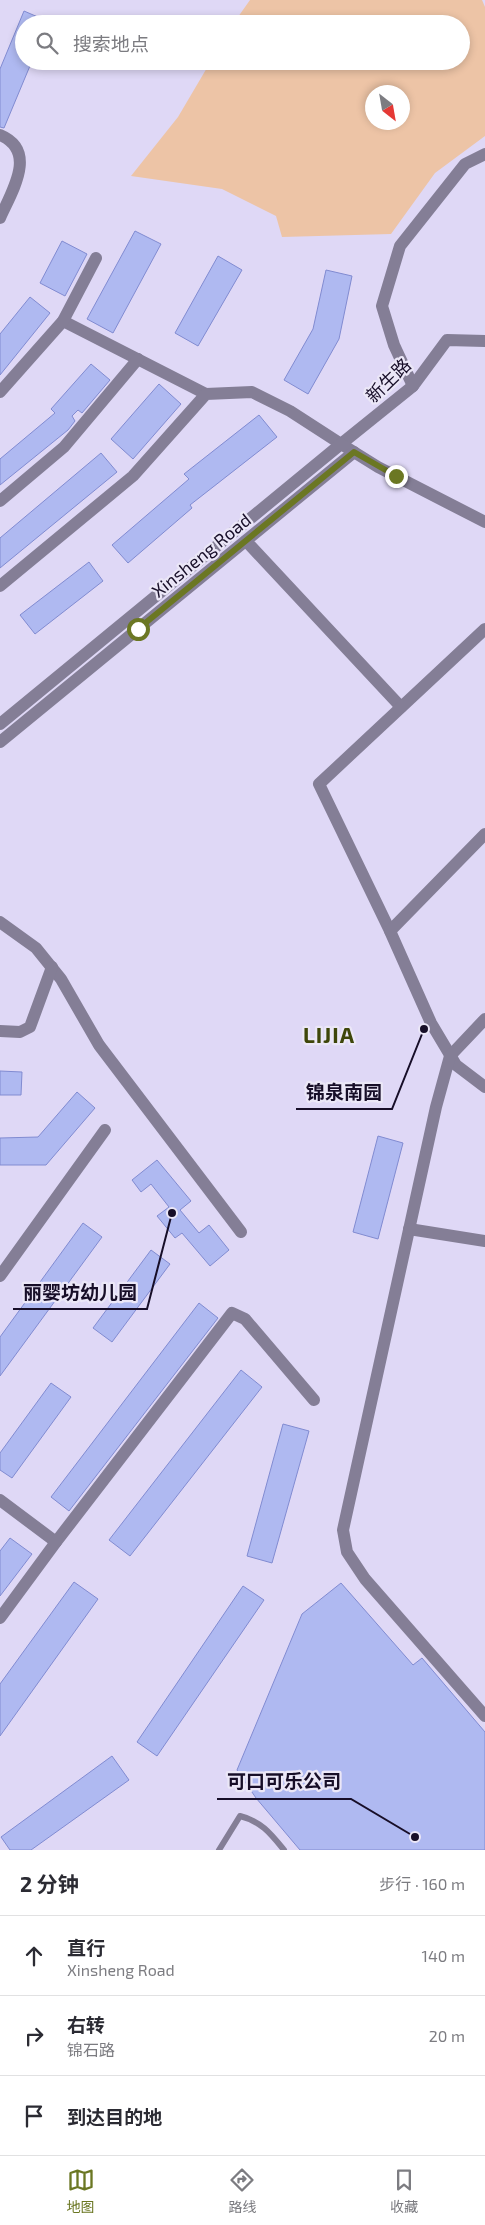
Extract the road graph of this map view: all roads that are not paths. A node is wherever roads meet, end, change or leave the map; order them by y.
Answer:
1 (0, 135) edge
2 (485, 154) edge
3 (0, 218) edge
4 (96, 258) dead end
5 (62, 321) junction
6 (485, 342) edge
7 (138, 359) junction
8 (413, 386) junction
9 (0, 392) edge
10 (206, 394) junction
11 (341, 444) junction
12 (354, 452) junction
13 (0, 501) edge
14 (485, 522) edge
15 (246, 541) junction
16 (0, 586) edge
17 (485, 629) edge
18 (401, 707) junction
19 (0, 724) edge
20 (0, 742) edge
21 (485, 834) edge
22 (0, 922) edge
23 (390, 931) junction
24 (52, 968) junction
25 (485, 1020) edge
26 (0, 1031) edge
27 (450, 1056) junction
28 (485, 1087) edge
29 (105, 1130) dead end
30 (409, 1229) junction
31 (241, 1232) dead end
32 (485, 1241) edge
33 (0, 1276) edge
34 (314, 1400) dead end
35 (0, 1500) edge
36 (56, 1542) junction
37 (0, 1618) edge
38 (485, 1716) edge
39 (219, 1850) edge
40 (284, 1850) edge

1 - 3 street
2 - 8 street
4 - 5 street
5 - 7 street
5 - 9 street
6 - 8 street, 新生路
7 - 10 street
7 - 13 street
8 - 11 street, 新生路
10 - 11 street
10 - 16 street
11 - 12 street
11 - 19 street, Xinsheng Road
12 - 14 street
12 - 15 street, Xinsheng Road
15 - 18 street
15 - 20 street, Xinsheng Road
17 - 18 street
18 - 23 street
21 - 23 street
22 - 24 street
23 - 27 street
24 - 26 street
24 - 31 street
25 - 27 street
27 - 28 street
27 - 30 street
29 - 33 street
30 - 32 street
30 - 38 street
34 - 36 street
35 - 36 street
36 - 37 street
39 - 40 lane

